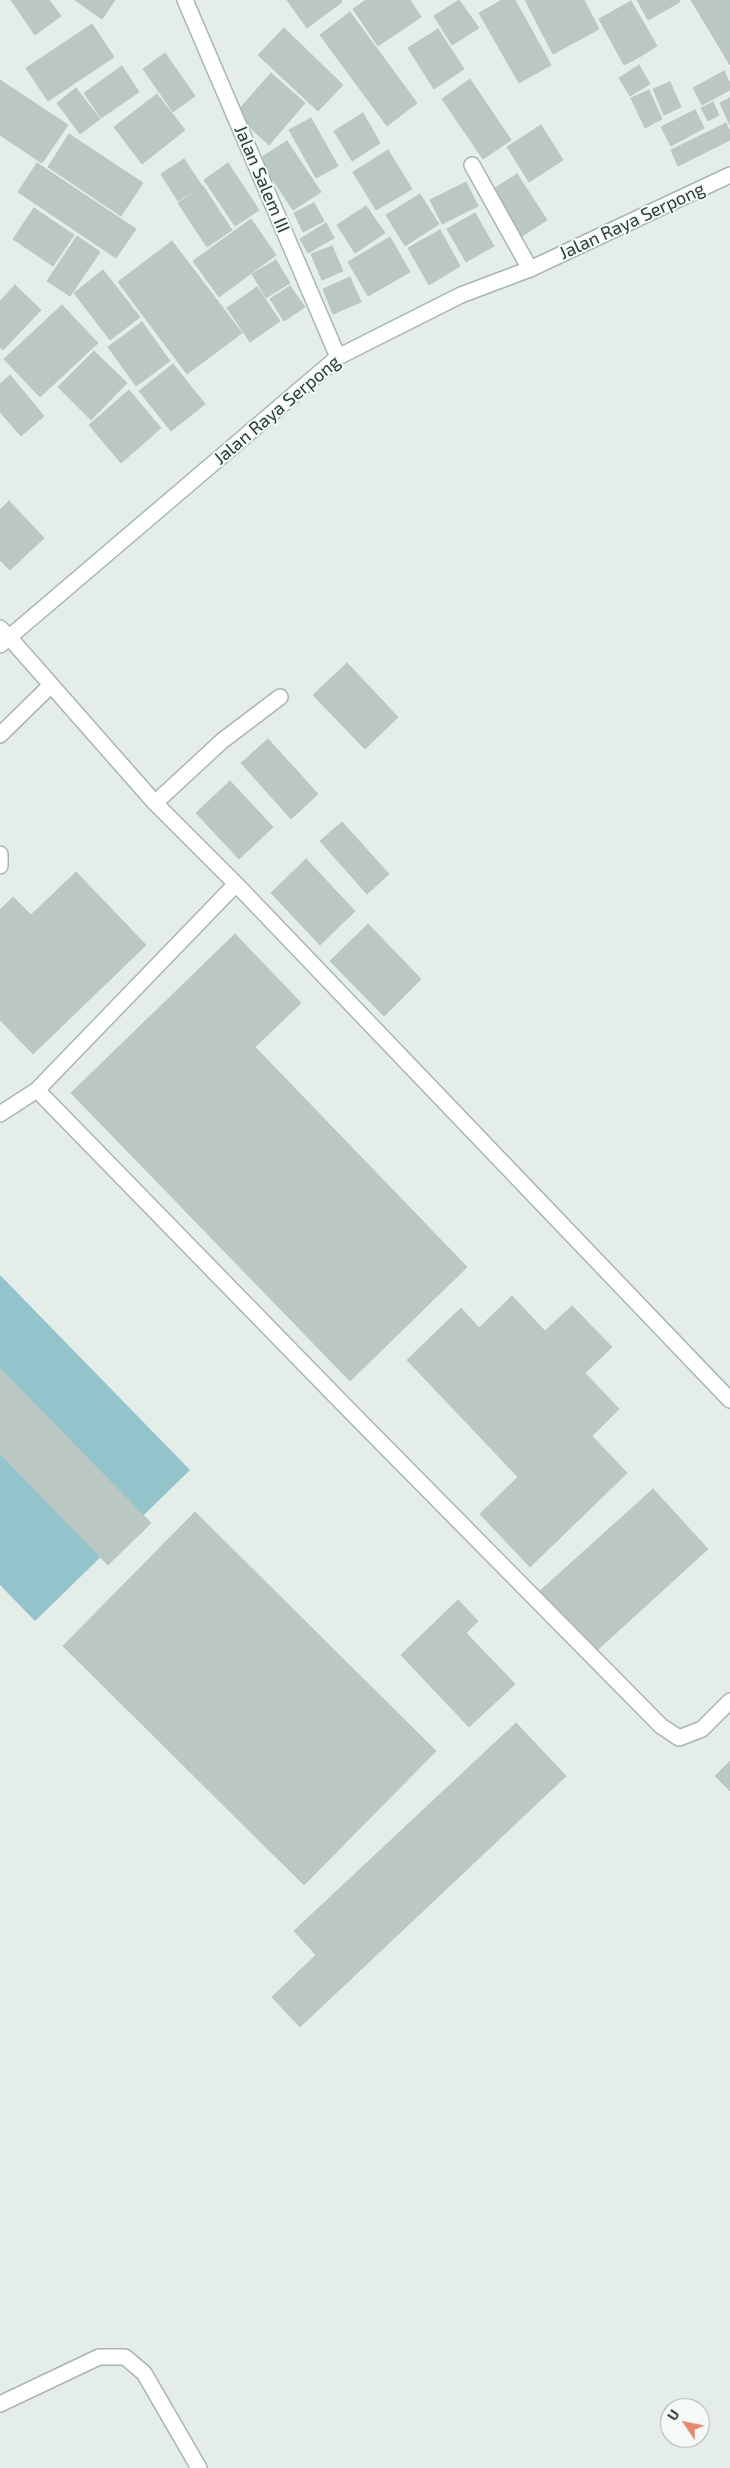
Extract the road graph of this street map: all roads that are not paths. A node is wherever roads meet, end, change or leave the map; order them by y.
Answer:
1 (185, 0) edge
2 (472, 165) dead end
3 (730, 175) edge
4 (530, 269) junction
5 (338, 357) junction
6 (3, 636) edge
7 (51, 685) junction
8 (280, 697) dead end
9 (0, 735) edge
10 (155, 803) junction
11 (0, 854) edge
12 (0, 866) edge
13 (236, 884) junction
14 (37, 1090) junction
15 (0, 1114) edge
16 (730, 1400) edge
17 (730, 1701) edge
18 (0, 2404) edge
19 (199, 2468) edge

1 - 5 main road, Jalan Salem III
2 - 4 main road
3 - 4 main road, Jalan Raya Serpong
4 - 5 main road, Jalan Raya Serpong
5 - 6 main road, Jalan Raya Serpong
6 - 7 main road
7 - 9 main road
7 - 10 main road
8 - 10 main road
10 - 13 main road
11 - 12 main road
13 - 14 main road
13 - 16 main road
14 - 15 main road
14 - 17 main road
18 - 19 main road

